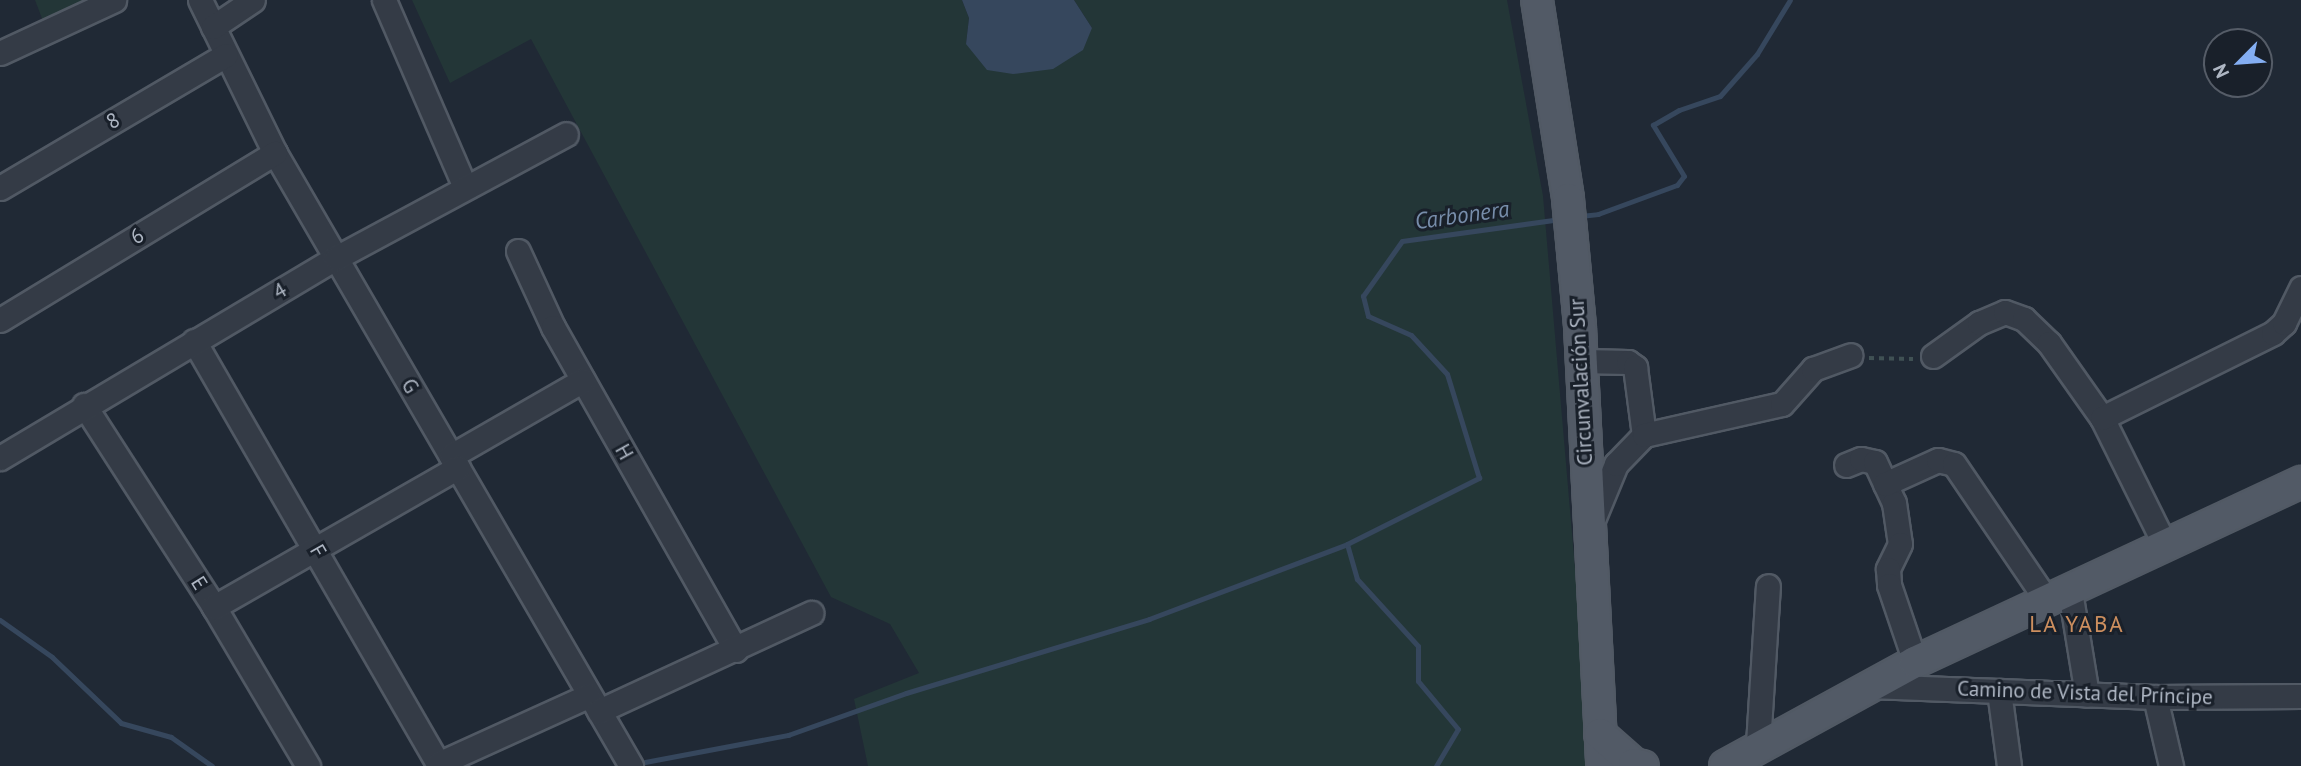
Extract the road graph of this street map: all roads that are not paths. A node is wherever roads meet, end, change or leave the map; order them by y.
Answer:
1 (114, 0) edge
2 (200, 0) edge
3 (253, 0) edge
4 (384, 0) edge
5 (1537, 0) edge
6 (213, 26) junction
7 (0, 53) edge
8 (226, 55) junction
9 (566, 134) dead end
10 (275, 153) junction
11 (464, 185) junction
12 (0, 188) edge
13 (518, 251) dead end
14 (336, 258) junction
15 (2301, 288) edge
16 (0, 320) edge
17 (194, 341) junction
18 (1851, 355) road end
19 (1933, 356) road end
20 (1581, 361) junction
21 (583, 380) junction
22 (84, 405) junction
23 (2102, 418) junction
24 (1644, 435) junction
25 (0, 458) edge
26 (455, 462) junction
27 (1846, 465) dead end
28 (2301, 482) edge
29 (1885, 484) junction
30 (1590, 529) junction
31 (2166, 547) junction
32 (317, 550) junction
33 (1768, 586) dead end
34 (2059, 596) junction
35 (214, 607) junction
36 (811, 613) dead end
37 (736, 650) junction
38 (1914, 662) junction
39 (1870, 686) junction
40 (1999, 691) junction
41 (2087, 695) junction
42 (2301, 696) edge
43 (2155, 697) junction
44 (593, 704) junction
45 (1754, 747) junction
46 (1604, 755) edge
47 (308, 766) edge
48 (631, 766) edge
49 (1643, 766) edge
50 (1703, 766) edge
51 (1725, 766) edge
52 (2009, 766) edge
53 (2171, 766) edge

1 - 7 street
2 - 6 street, G
3 - 6 street
4 - 11 street
5 - 20 main road, Circunvalación Sur
6 - 8 street, G
8 - 10 street, G
8 - 12 street, 8
9 - 11 street, 4
10 - 14 street, G
10 - 16 street, 6
11 - 14 street, 4
13 - 21 street, H
14 - 17 street, 4
14 - 26 street, G
15 - 23 street
17 - 22 street, 4
17 - 32 street, F
18 - 24 street
19 - 23 street
20 - 24 street
20 - 30 main road, Circunvalación Sur
21 - 26 street
21 - 37 street, H
22 - 25 street, 4
22 - 35 street, E
23 - 31 street
24 - 30 street
26 - 32 street
26 - 44 street, G
27 - 29 street
28 - 31 main road
29 - 34 street
29 - 38 street
30 - 46 main road, Circunvalación Sur
31 - 34 main road
32 - 35 street
32 - 44 street, F
33 - 45 street
34 - 38 main road
34 - 41 street
35 - 47 street, E
36 - 37 street
37 - 44 street
38 - 39 main road
39 - 40 street, Camino de Vista del Príncipe
39 - 45 main road
40 - 41 street, Camino de Vista del Príncipe
40 - 52 street
41 - 43 street, Camino de Vista del Príncipe
42 - 43 street, Camino de Vista del Príncipe
43 - 53 street
44 - 48 street, G
45 - 50 main road
45 - 51 main road
46 - 49 main road

